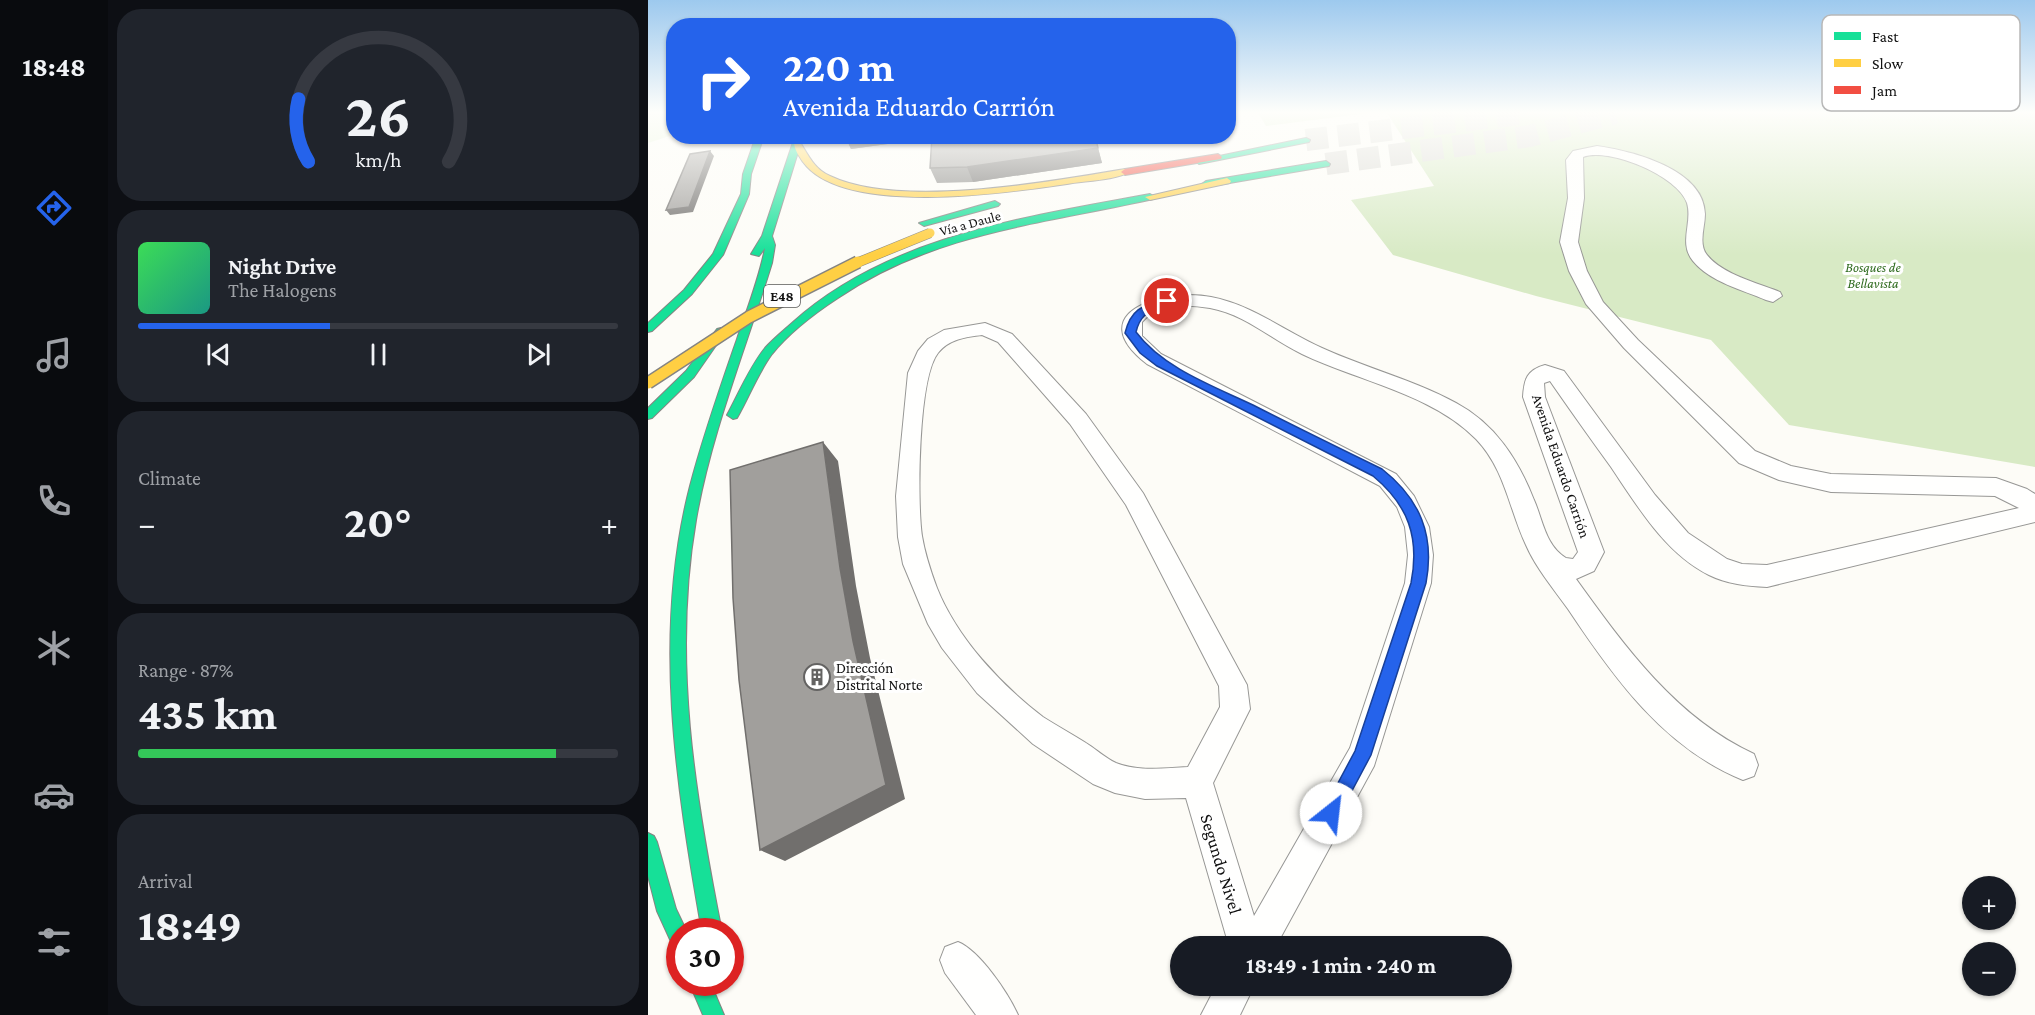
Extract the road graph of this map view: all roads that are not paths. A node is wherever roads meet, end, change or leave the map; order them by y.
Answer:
1 (752, 160) edge
2 (791, 160) edge
3 (807, 160) edge
4 (1195, 160) edge
5 (1202, 160) edge
6 (1285, 160) edge
7 (1574, 160) edge
8 (1630, 160) edge
9 (1326, 164) tunnel mouth
10 (1274, 173) junction
11 (1227, 181) junction
12 (927, 228) junction
13 (767, 236) junction
14 (850, 250) dead end
15 (750, 269) dead end
16 (774, 285) dead end
17 (1773, 296) dead end
18 (648, 329) edge
19 (648, 383) edge
20 (648, 415) edge
21 (701, 475) junction
22 (1547, 558) junction
23 (1743, 765) dead end
24 (1197, 782) junction
25 (648, 842) edge
26 (670, 918) edge
27 (709, 918) edge
28 (1243, 936) edge
29 (1263, 936) edge
30 (958, 960) dead end
31 (705, 996) edge
32 (1230, 996) edge
33 (714, 1015) edge
34 (999, 1015) edge
35 (1220, 1015) edge

1 - 18 main road
2 - 13 main road
3 - 4 main road
5 - 12 main road, Vía a Daule / E48
6 - 10 main road
7 - 22 street, Avenida Eduardo Carrión
8 - 17 street, Avenida Eduardo Carrión
9 - 10 main road, Vía a Daule / E48
10 - 11 main road, Vía a Daule / E48
11 - 12 main road, Vía a Daule / E48
11 - 21 main road
12 - 14 main road, Vía a Daule / E48
12 - 19 main road, Vía a Daule / E48, bridge
13 - 15 main road
13 - 21 main road
16 - 20 main road, E48
21 - 27 main road
22 - 23 street
22 - 29 street
24 - 24 street
24 - 28 street, Segundo Nivel
25 - 26 main road
30 - 34 street
31 - 33 main road
32 - 35 street

